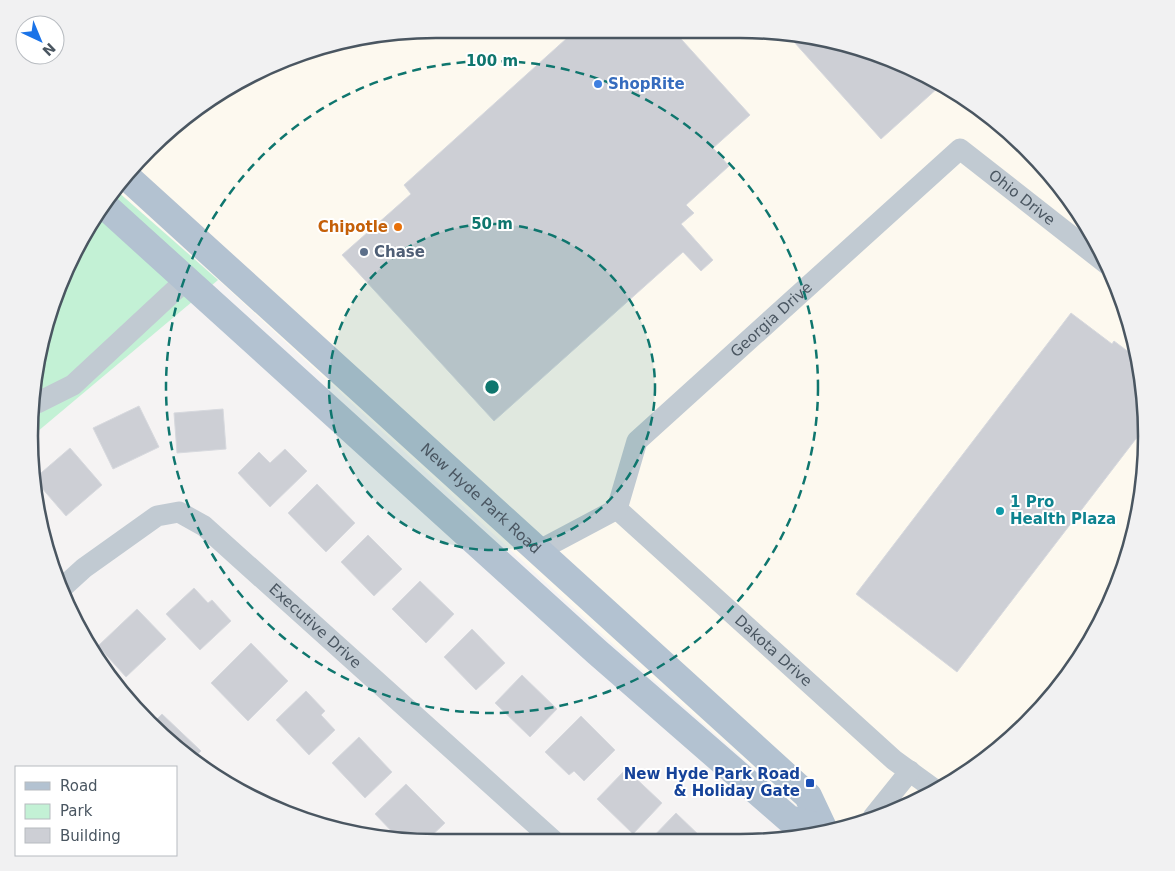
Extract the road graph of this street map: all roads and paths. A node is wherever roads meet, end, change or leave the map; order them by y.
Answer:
1 (960, 149) joint
2 (130, 180) edge
3 (108, 209) edge
4 (1093, 253) edge
5 (188, 279) junction
6 (39, 402) edge
7 (617, 509) junction
8 (538, 551) junction
9 (67, 584) edge
10 (910, 771) junction
11 (929, 785) edge
12 (881, 807) edge
13 (821, 825) edge
14 (814, 826) edge
15 (546, 834) edge

1 - 4 street, Ohio Drive
1 - 7 street, Georgia Drive
2 - 8 main road, New Hyde Park Road
3 - 5 main road, New Hyde Park Road
5 - 6 street
5 - 14 main road, New Hyde Park Road
7 - 8 street
7 - 10 street, Dakota Drive
8 - 13 main road, New Hyde Park Road
9 - 15 street, Executive Drive
10 - 11 street, Dakota Drive
10 - 12 street

